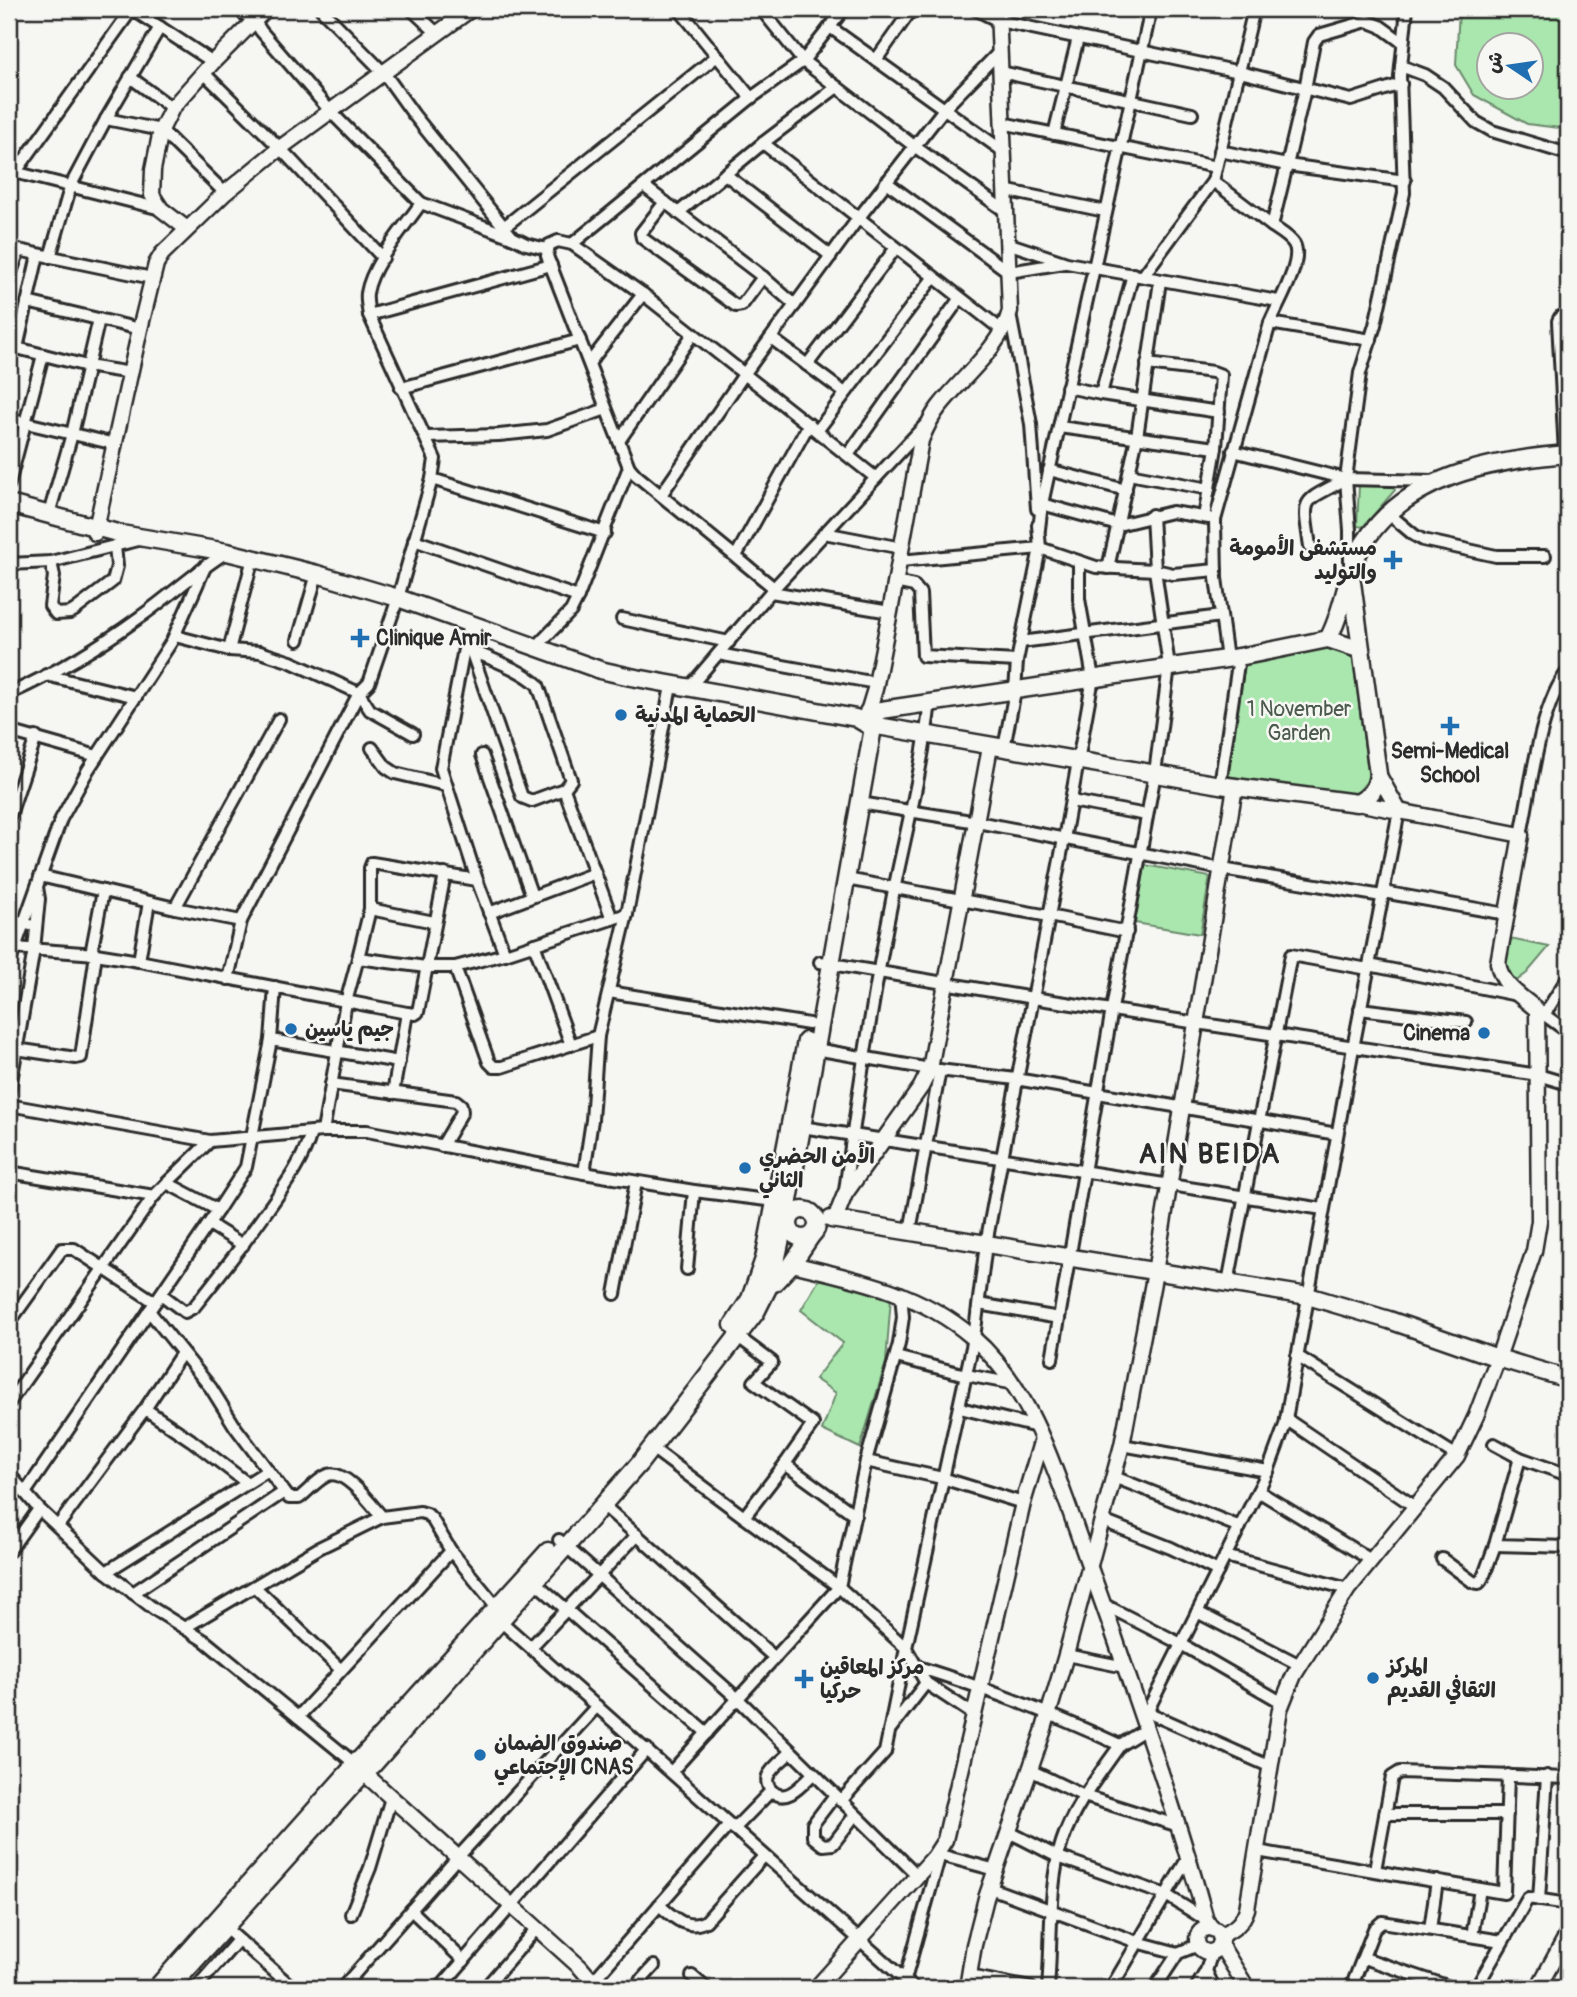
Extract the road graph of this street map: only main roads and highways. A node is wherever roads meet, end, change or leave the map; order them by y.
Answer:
1 (1567, 454) edge
2 (9, 504) edge
3 (9, 515) edge
4 (96, 530) junction
5 (1350, 575) junction
6 (1328, 639) junction
7 (1361, 650) junction
8 (869, 715) junction
9 (825, 963) junction
10 (785, 1206) junction
11 (833, 1219) junction
12 (787, 1226) junction
13 (814, 1232) junction
14 (770, 1287) junction
15 (1568, 1378) edge
16 (563, 1543) junction
17 (496, 1613) junction
18 (220, 1924) junction
19 (156, 1988) edge
20 (170, 1988) edge

1 - 5 main road
2 - 4 main road
3 - 4 main road
4 - 8 main road
5 - 6 main road
5 - 7 main road
6 - 7 main road
6 - 8 main road
7 - 8 main road
8 - 9 main road
8 - 9 main road
9 - 10 main road
9 - 10 main road
10 - 11 main road
10 - 12 main road
10 - 13 main road
10 - 16 main road
11 - 13 main road
11 - 15 main road
12 - 13 main road
12 - 14 main road
13 - 14 main road
14 - 16 main road
16 - 17 main road
16 - 17 main road
17 - 18 main road
18 - 19 main road
18 - 20 main road

